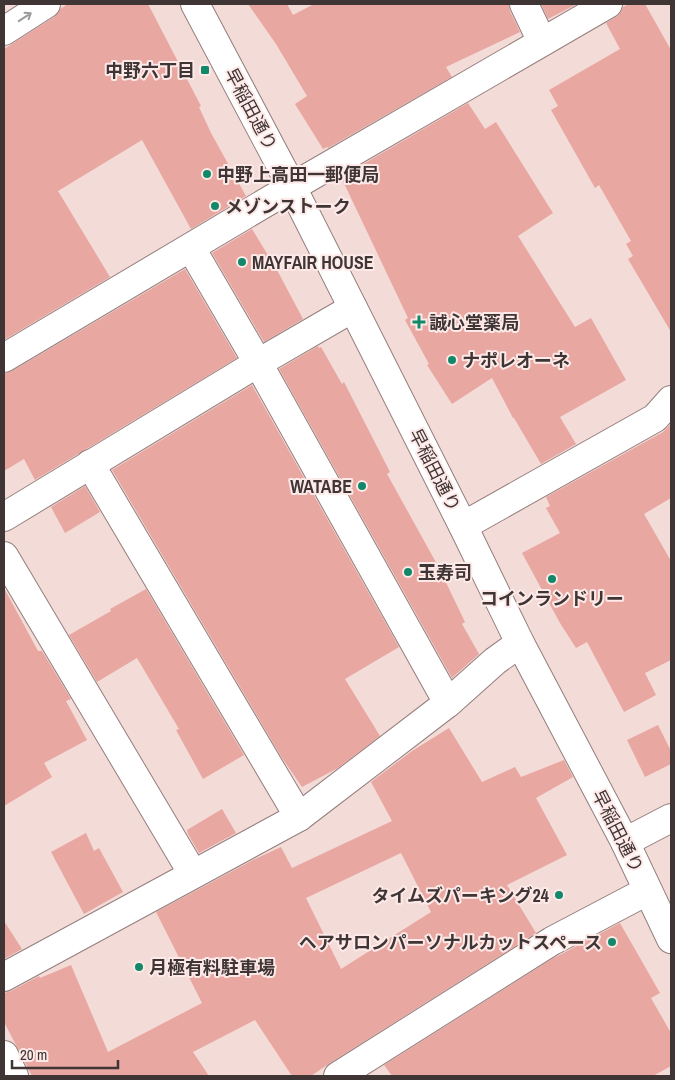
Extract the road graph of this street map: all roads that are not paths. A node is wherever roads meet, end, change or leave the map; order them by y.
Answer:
1 (46, 4) edge
2 (195, 4) edge
3 (524, 4) edge
4 (608, 4) edge
5 (4, 31) edge
6 (542, 42) junction
7 (292, 187) junction
8 (191, 248) junction
9 (353, 308) junction
10 (4, 358) edge
11 (258, 363) junction
12 (671, 400) edge
13 (90, 464) junction
14 (4, 517) edge
15 (464, 526) junction
16 (4, 556) edge
17 (520, 643) junction
18 (448, 703) junction
19 (299, 817) junction
20 (671, 818) edge
21 (625, 842) junction
22 (193, 874) junction
23 (647, 891) junction
24 (671, 938) edge
25 (4, 977) edge
26 (4, 1056) edge
27 (370, 1068) edge
28 (14, 1076) edge
29 (338, 1076) edge

5 -> 1 street
2 - 7 street, 早稲田通り
3 - 6 street
4 - 6 street
6 - 7 street
7 - 8 street
7 - 9 street, 早稲田通り
8 - 10 street
8 - 11 street
9 - 11 street
9 - 15 street, 早稲田通り
11 - 13 street
11 - 18 street
12 - 15 street
13 - 14 street
13 - 19 street
15 - 17 street, 早稲田通り
16 - 22 street
17 - 18 street
17 - 21 street, 早稲田通り
18 - 19 street
19 - 22 street
20 - 21 street
21 - 23 street, 早稲田通り
22 - 25 street
23 - 24 street, 早稲田通り
23 - 27 street
26 - 28 street
27 - 29 street

